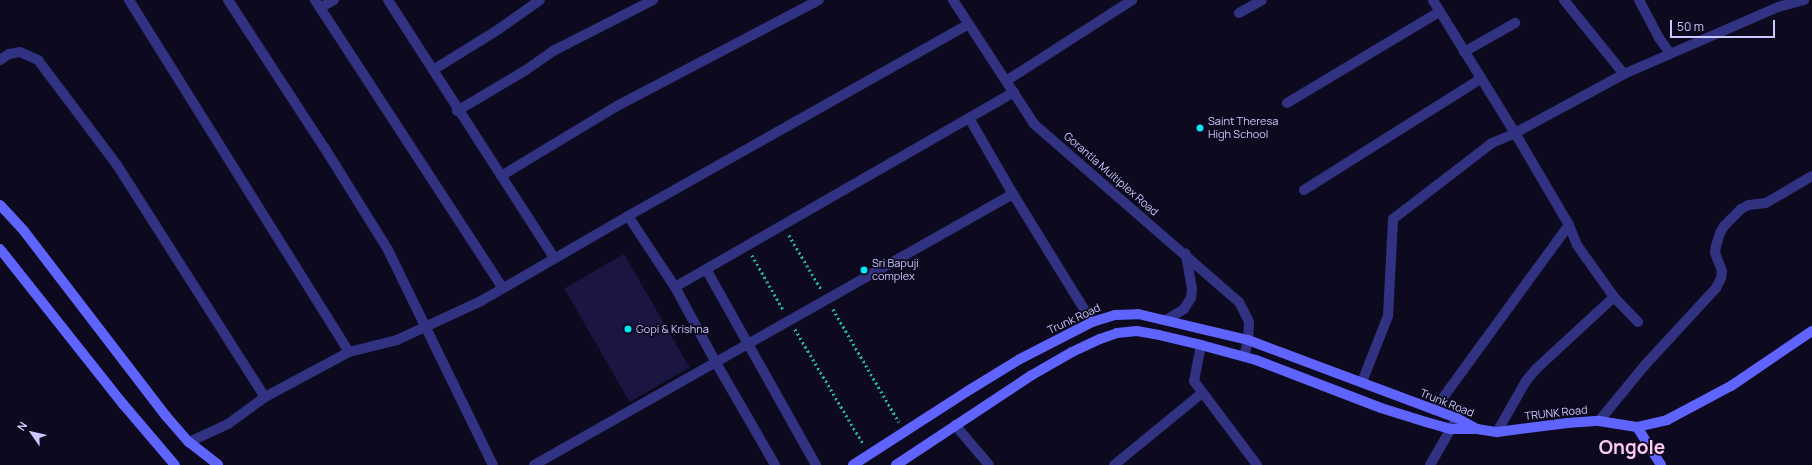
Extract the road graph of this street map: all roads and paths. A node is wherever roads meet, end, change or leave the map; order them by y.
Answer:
1 (129, 0) edge
2 (228, 0) edge
3 (334, 0) edge
4 (388, 0) edge
5 (540, 0) edge
6 (653, 0) edge
7 (819, 0) edge
8 (953, 0) edge
9 (1132, 0) edge
10 (1262, 0) edge
11 (1433, 0) edge
12 (1564, 0) edge
13 (1639, 0) edge
14 (1804, 0) edge
15 (318, 4) edge
16 (1776, 4) edge
17 (1439, 12) junction
18 (1240, 13) dead end
19 (1515, 23) dead end
20 (969, 24) junction
21 (1464, 52) junction
22 (1670, 53) junction
23 (0, 60) edge
24 (433, 70) junction
25 (1624, 74) junction
26 (1480, 79) junction
27 (1006, 81) junction
28 (1014, 92) junction
29 (1287, 103) dead end
30 (458, 111) junction
31 (969, 118) junction
32 (1515, 133) junction
33 (501, 176) junction
34 (1812, 176) edge
35 (1304, 190) dead end
36 (1013, 194) junction
37 (0, 205) edge
38 (628, 216) junction
39 (784, 224) junction
40 (1569, 225) junction
41 (746, 246) junction
42 (0, 249) edge
43 (1186, 254) junction
44 (554, 258) junction
45 (706, 269) junction
46 (675, 287) junction
47 (503, 288) junction
48 (823, 292) dead end
49 (1614, 297) junction
50 (831, 305) dead end
51 (789, 319) junction
52 (1166, 320) junction
53 (1092, 322) junction
54 (1638, 322) dead end
55 (425, 327) junction
56 (1812, 331) edge
57 (1248, 340) junction
58 (748, 343) junction
59 (1201, 345) junction
60 (349, 352) junction
61 (1244, 357) junction
62 (715, 361) junction
63 (1362, 382) junction
64 (1202, 393) junction
65 (265, 397) junction
66 (1434, 410) junction
67 (1457, 418) junction
68 (1598, 421) junction
69 (955, 425) junction
70 (902, 427) dead end
71 (1637, 427) junction
72 (1452, 429) junction
73 (1477, 429) junction
74 (1497, 432) junction
75 (189, 442) junction
76 (866, 449) dead end
77 (175, 465) edge
78 (218, 465) edge
79 (493, 465) edge
80 (534, 465) edge
81 (774, 465) edge
82 (816, 465) edge
83 (853, 465) edge
84 (896, 465) edge
85 (989, 465) edge
86 (1114, 465) edge
87 (1256, 465) edge
88 (1430, 465) edge
89 (1661, 465) edge

1 - 60 street
2 - 55 street
3 - 15 street
4 - 24 street
5 - 24 street
6 - 30 street
7 - 33 street
8 - 20 street, Gorantla Multiplex Road
9 - 27 street
10 - 18 street
11 - 17 street
12 - 25 street
13 - 22 street
14 - 16 street
15 - 47 street
16 - 22 street
17 - 21 street
17 - 29 street
19 - 21 street
20 - 27 street, Gorantla Multiplex Road
20 - 38 street
21 - 26 street
22 - 25 street
23 - 65 street
24 - 30 street
25 - 32 street
26 - 32 street
26 - 35 street
27 - 28 street, Gorantla Multiplex Road
28 - 31 street
28 - 43 street, Gorantla Multiplex Road
30 - 33 street
31 - 36 street
31 - 39 street
32 - 40 street
32 - 63 street
33 - 44 street
34 - 68 street
36 - 51 street
36 - 53 street
37 - 75 main road
38 - 44 street
38 - 46 street
39 - 41 street
39 - 48 path
40 - 49 street
40 - 66 street
41 - 45 street
41 - 51 path
42 - 77 main road
43 - 52 street
43 - 57 street, Gorantla Multiplex Road
44 - 47 street
45 - 46 street
45 - 58 street
46 - 62 street
47 - 55 street
49 - 54 street
49 - 74 street
50 - 70 path
51 - 58 street
51 - 76 path
52 - 53 main road, Trunk Road
52 - 57 main road, Trunk Road
53 - 83 main road, Trunk Road
55 - 60 street
55 - 79 street
56 - 71 main road
57 - 61 street, Gorantla Multiplex Road
57 - 63 main road, Trunk Road
58 - 62 street
58 - 82 street
59 - 61 main road, Trunk Road
59 - 64 street
59 - 69 main road, Trunk Road
60 - 65 street
61 - 72 main road, Trunk Road
62 - 80 street
62 - 81 street
63 - 66 main road, Trunk Road
64 - 86 street
64 - 87 street
65 - 75 street
66 - 67 main road, Trunk Road
67 - 72 street
67 - 73 main road, Trunk Road
68 - 71 main road, TRUNK Road
68 - 74 main road, TRUNK Road
69 - 84 main road, Trunk Road
69 - 85 street
71 - 89 main road
72 - 73 main road, Trunk Road
72 - 88 street
73 - 74 main road, TRUNK Road
75 - 78 main road

